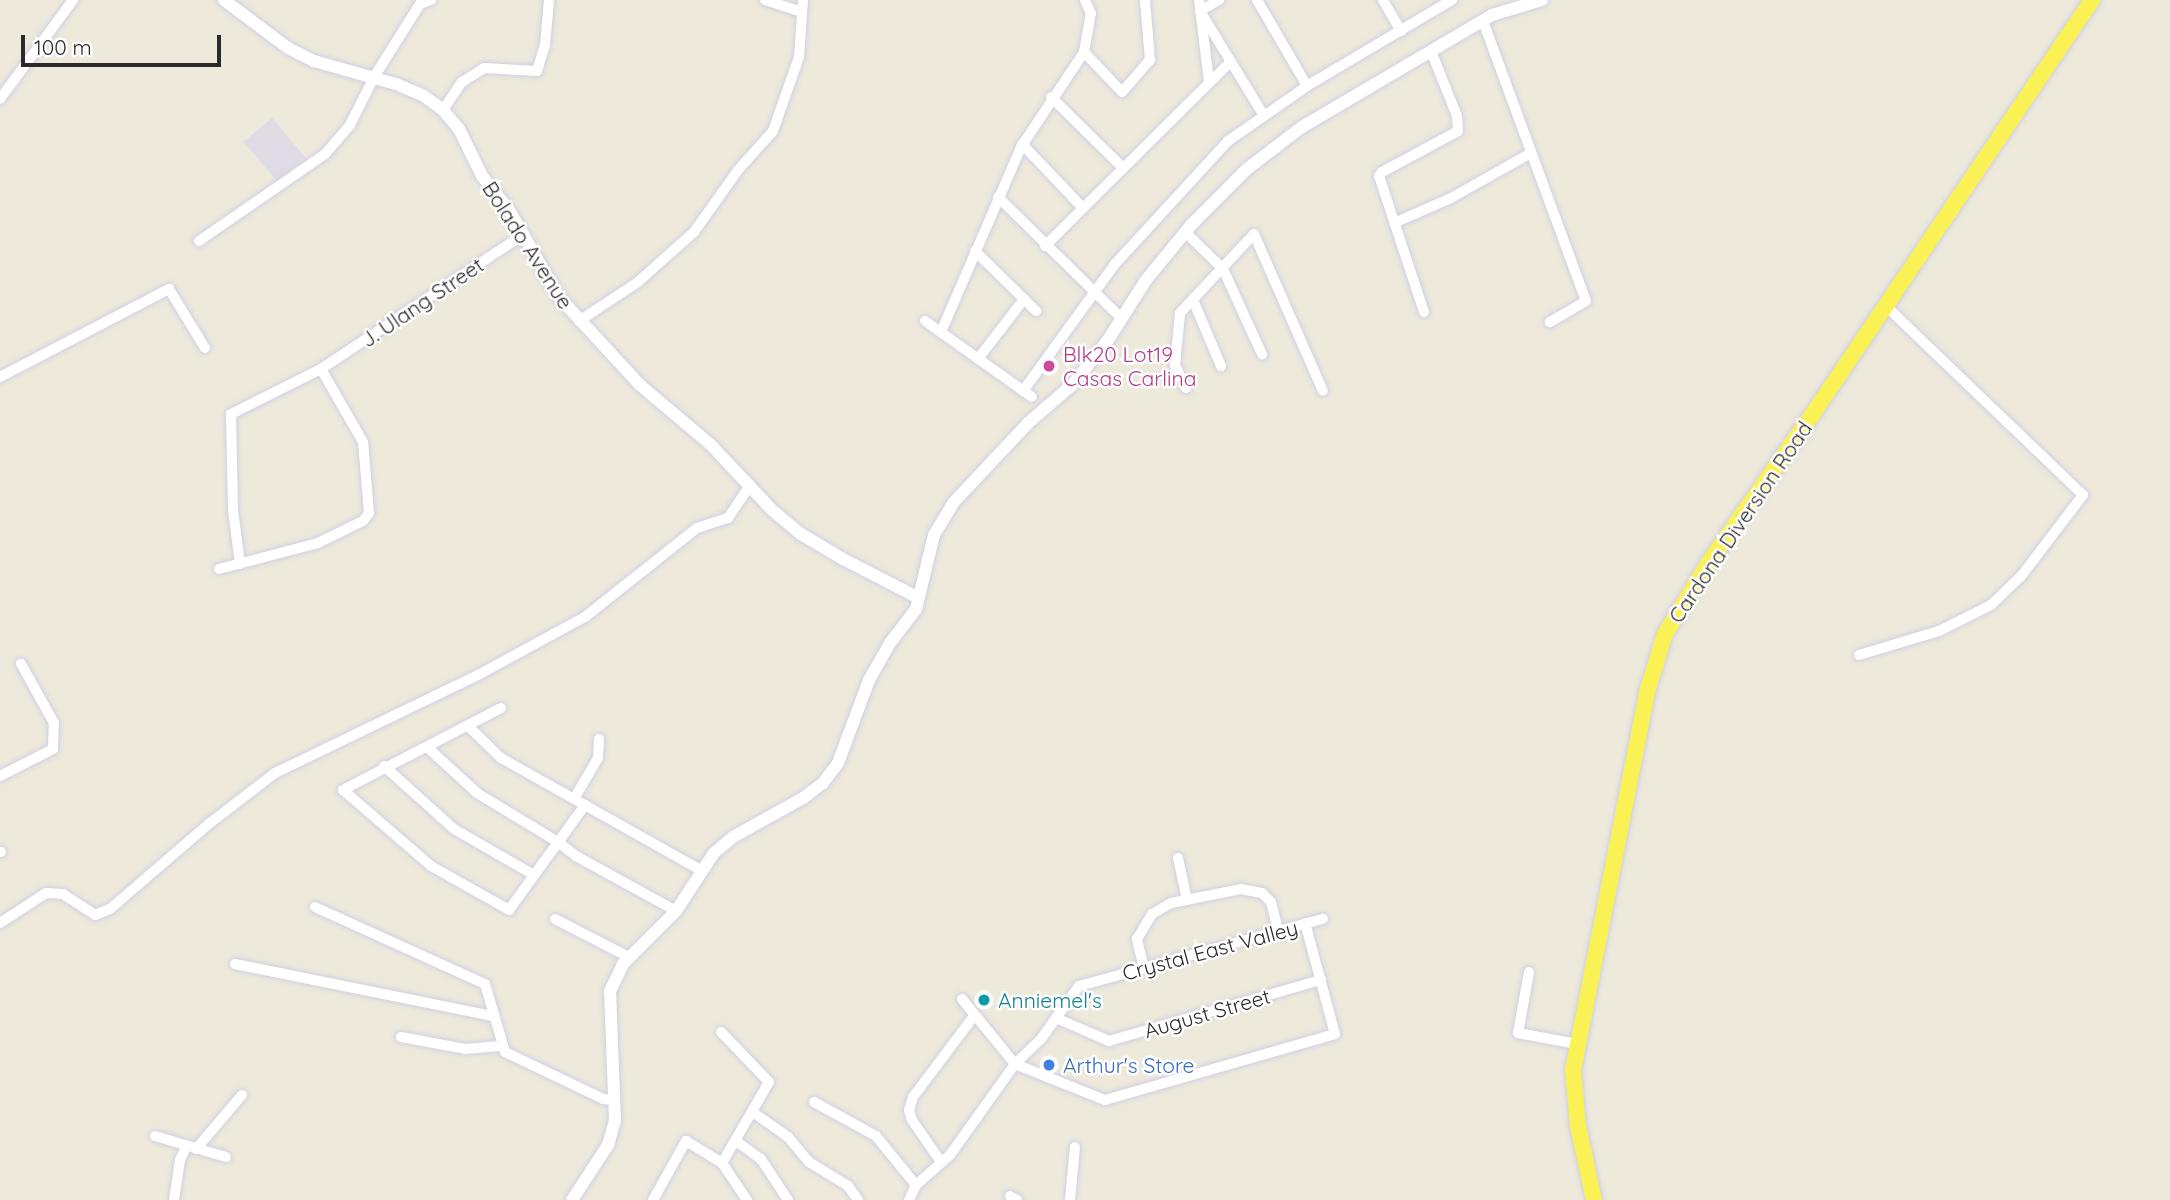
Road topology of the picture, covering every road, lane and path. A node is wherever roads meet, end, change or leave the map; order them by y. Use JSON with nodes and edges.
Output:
{"nodes":[{"id":1,"x":74,"y":0,"type":"edge"},
{"id":2,"x":224,"y":0,"type":"edge"},
{"id":3,"x":431,"y":0,"type":"edge"},
{"id":4,"x":549,"y":0,"type":"edge"},
{"id":5,"x":765,"y":0,"type":"edge"},
{"id":6,"x":1085,"y":0,"type":"edge"},
{"id":7,"x":1090,"y":0,"type":"edge"},
{"id":8,"x":1145,"y":0,"type":"edge"},
{"id":9,"x":1219,"y":0,"type":"edge"},
{"id":10,"x":1257,"y":0,"type":"edge"},
{"id":11,"x":1383,"y":0,"type":"edge"},
{"id":12,"x":1542,"y":0,"type":"edge"},
{"id":13,"x":2092,"y":0,"type":"edge"},
{"id":14,"x":1449,"y":1,"type":"edge"},
{"id":15,"x":802,"y":6,"type":"edge"},
{"id":16,"x":1200,"y":6,"type":"edge"},
{"id":17,"x":1091,"y":14,"type":"junction"},
{"id":18,"x":1483,"y":21,"type":"junction"},
{"id":19,"x":1401,"y":31,"type":"junction"},
{"id":20,"x":1431,"y":51,"type":"junction"},
{"id":21,"x":1084,"y":52,"type":"junction"},
{"id":22,"x":1230,"y":62,"type":"junction"},
{"id":23,"x":374,"y":77,"type":"junction"},
{"id":24,"x":1209,"y":81,"type":"junction"},
{"id":25,"x":1307,"y":86,"type":"junction"},
{"id":26,"x":1051,"y":97,"type":"junction"},
{"id":27,"x":0,"y":99,"type":"edge"},
{"id":28,"x":443,"y":110,"type":"junction"},
{"id":29,"x":1264,"y":116,"type":"junction"},
{"id":30,"x":1022,"y":145,"type":"junction"},
{"id":31,"x":1531,"y":153,"type":"junction"},
{"id":32,"x":1123,"y":168,"type":"junction"},
{"id":33,"x":998,"y":197,"type":"junction"},
{"id":34,"x":1083,"y":208,"type":"junction"},
{"id":35,"x":1394,"y":223,"type":"junction"},
{"id":36,"x":1185,"y":232,"type":"junction"},
{"id":37,"x":524,"y":234,"type":"junction"},
{"id":38,"x":198,"y":241,"type":"dead end"},
{"id":39,"x":1045,"y":246,"type":"junction"},
{"id":40,"x":975,"y":251,"type":"junction"},
{"id":41,"x":1223,"y":269,"type":"junction"},
{"id":42,"x":1094,"y":294,"type":"junction"},
{"id":43,"x":1024,"y":299,"type":"junction"},
{"id":44,"x":1193,"y":299,"type":"junction"},
{"id":45,"x":1885,"y":305,"type":"junction"},
{"id":46,"x":1036,"y":311,"type":"dead end"},
{"id":47,"x":1424,"y":312,"type":"dead end"},
{"id":48,"x":1121,"y":318,"type":"junction"},
{"id":49,"x":579,"y":321,"type":"junction"},
{"id":50,"x":925,"y":321,"type":"dead end"},
{"id":51,"x":1550,"y":322,"type":"dead end"},
{"id":52,"x":941,"y":332,"type":"junction"},
{"id":53,"x":205,"y":348,"type":"dead end"},
{"id":54,"x":1262,"y":354,"type":"dead end"},
{"id":55,"x":978,"y":359,"type":"junction"},
{"id":56,"x":1221,"y":366,"type":"dead end"},
{"id":57,"x":321,"y":369,"type":"junction"},
{"id":58,"x":0,"y":377,"type":"edge"},
{"id":59,"x":1186,"y":388,"type":"dead end"},
{"id":60,"x":1323,"y":391,"type":"dead end"},
{"id":61,"x":750,"y":485,"type":"junction"},
{"id":62,"x":240,"y":564,"type":"junction"},
{"id":63,"x":219,"y":569,"type":"dead end"},
{"id":64,"x":919,"y":598,"type":"junction"},
{"id":65,"x":1859,"y":655,"type":"dead end"},
{"id":66,"x":21,"y":664,"type":"dead end"},
{"id":67,"x":501,"y":708,"type":"dead end"},
{"id":68,"x":468,"y":726,"type":"junction"},
{"id":69,"x":599,"y":740,"type":"dead end"},
{"id":70,"x":427,"y":747,"type":"junction"},
{"id":71,"x":384,"y":766,"type":"junction"},
{"id":72,"x":0,"y":776,"type":"edge"},
{"id":73,"x":574,"y":799,"type":"junction"},
{"id":74,"x":585,"y":805,"type":"junction"},
{"id":75,"x":558,"y":842,"type":"junction"},
{"id":76,"x":1178,"y":858,"type":"dead end"},
{"id":77,"x":702,"y":871,"type":"junction"},
{"id":78,"x":534,"y":875,"type":"junction"},
{"id":79,"x":1187,"y":900,"type":"junction"},
{"id":80,"x":315,"y":908,"type":"dead end"},
{"id":81,"x":676,"y":911,"type":"junction"},
{"id":82,"x":555,"y":919,"type":"dead end"},
{"id":83,"x":1323,"y":919,"type":"dead end"},
{"id":84,"x":0,"y":923,"type":"edge"},
{"id":85,"x":1305,"y":923,"type":"junction"},
{"id":86,"x":1279,"y":930,"type":"junction"},
{"id":87,"x":629,"y":957,"type":"junction"},
{"id":88,"x":235,"y":964,"type":"dead end"},
{"id":89,"x":1144,"y":968,"type":"junction"},
{"id":90,"x":1529,"y":971,"type":"dead end"},
{"id":91,"x":1321,"y":980,"type":"junction"},
{"id":92,"x":961,"y":999,"type":"dead end"},
{"id":93,"x":492,"y":1016,"type":"junction"},
{"id":94,"x":974,"y":1016,"type":"junction"},
{"id":95,"x":1056,"y":1018,"type":"junction"},
{"id":96,"x":720,"y":1032,"type":"dead end"},
{"id":97,"x":401,"y":1037,"type":"dead end"},
{"id":98,"x":1577,"y":1044,"type":"junction"},
{"id":99,"x":503,"y":1046,"type":"junction"},
{"id":100,"x":1015,"y":1064,"type":"junction"},
{"id":101,"x":242,"y":1095,"type":"dead end"},
{"id":102,"x":615,"y":1100,"type":"junction"},
{"id":103,"x":814,"y":1102,"type":"dead end"},
{"id":104,"x":754,"y":1113,"type":"junction"},
{"id":105,"x":155,"y":1136,"type":"dead end"},
{"id":106,"x":736,"y":1141,"type":"junction"},
{"id":107,"x":1075,"y":1147,"type":"dead end"},
{"id":108,"x":191,"y":1148,"type":"junction"},
{"id":109,"x":226,"y":1157,"type":"dead end"},
{"id":110,"x":941,"y":1162,"type":"junction"},
{"id":111,"x":722,"y":1163,"type":"junction"},
{"id":112,"x":916,"y":1185,"type":"junction"},
{"id":113,"x":658,"y":1198,"type":"edge"},
{"id":114,"x":174,"y":1200,"type":"edge"},
{"id":115,"x":572,"y":1200,"type":"edge"},
{"id":116,"x":747,"y":1200,"type":"edge"},
{"id":117,"x":788,"y":1200,"type":"edge"},
{"id":118,"x":858,"y":1200,"type":"edge"},
{"id":119,"x":909,"y":1200,"type":"edge"},
{"id":120,"x":1070,"y":1200,"type":"edge"},
{"id":121,"x":1594,"y":1200,"type":"edge"}],
"edges":[{"from":1,"to":27,"type":"street"},
{"from":2,"to":23,"type":"street","name":"Bolado Avenue"},
{"from":3,"to":23,"type":"street"},
{"from":4,"to":28,"type":"street"},
{"from":5,"to":15,"type":"street"},
{"from":6,"to":17,"type":"street"},
{"from":7,"to":17,"type":"street"},
{"from":8,"to":21,"type":"street"},
{"from":9,"to":16,"type":"street"},
{"from":10,"to":25,"type":"street"},
{"from":11,"to":19,"type":"street"},
{"from":12,"to":18,"type":"street"},
{"from":13,"to":45,"type":"main road","name":"Cardona Diversion Road"},
{"from":14,"to":19,"type":"street"},
{"from":15,"to":49,"type":"street"},
{"from":16,"to":22,"type":"street"},
{"from":16,"to":24,"type":"street"},
{"from":17,"to":21,"type":"street"},
{"from":18,"to":20,"type":"street"},
{"from":18,"to":31,"type":"street"},
{"from":19,"to":25,"type":"street"},
{"from":20,"to":35,"type":"street"},
{"from":20,"to":36,"type":"street"},
{"from":21,"to":26,"type":"street"},
{"from":22,"to":24,"type":"street"},
{"from":22,"to":29,"type":"street"},
{"from":23,"to":28,"type":"street","name":"Bolado Avenue"},
{"from":23,"to":38,"type":"street"},
{"from":24,"to":32,"type":"street"},
{"from":25,"to":29,"type":"street"},
{"from":26,"to":30,"type":"street"},
{"from":26,"to":32,"type":"street"},
{"from":28,"to":37,"type":"street","name":"Bolado Avenue"},
{"from":29,"to":42,"type":"street"},
{"from":30,"to":33,"type":"street"},
{"from":30,"to":34,"type":"street"},
{"from":31,"to":35,"type":"street"},
{"from":31,"to":51,"type":"street"},
{"from":32,"to":34,"type":"street"},
{"from":33,"to":39,"type":"street"},
{"from":33,"to":40,"type":"street"},
{"from":34,"to":39,"type":"street"},
{"from":35,"to":47,"type":"street"},
{"from":36,"to":41,"type":"street"},
{"from":36,"to":48,"type":"street"},
{"from":37,"to":49,"type":"street","name":"Bolado Avenue"},
{"from":37,"to":57,"type":"street","name":"J. Ulang Street"},
{"from":39,"to":42,"type":"street"},
{"from":40,"to":43,"type":"street"},
{"from":40,"to":52,"type":"street"},
{"from":41,"to":44,"type":"street"},
{"from":41,"to":54,"type":"street"},
{"from":41,"to":60,"type":"street"},
{"from":42,"to":48,"type":"street"},
{"from":42,"to":55,"type":"street"},
{"from":43,"to":46,"type":"street"},
{"from":43,"to":55,"type":"street"},
{"from":44,"to":56,"type":"street"},
{"from":44,"to":59,"type":"street"},
{"from":45,"to":65,"type":"street"},
{"from":45,"to":98,"type":"main road","name":"Cardona Diversion Road"},
{"from":48,"to":64,"type":"street"},
{"from":49,"to":61,"type":"street","name":"Bolado Avenue"},
{"from":50,"to":52,"type":"street"},
{"from":52,"to":55,"type":"street"},
{"from":53,"to":58,"type":"street"},
{"from":57,"to":62,"type":"street","name":"J. Ulang Street"},
{"from":57,"to":62,"type":"street"},
{"from":61,"to":64,"type":"street","name":"Bolado Avenue"},
{"from":61,"to":84,"type":"street"},
{"from":62,"to":63,"type":"street"},
{"from":64,"to":77,"type":"street"},
{"from":66,"to":72,"type":"street"},
{"from":67,"to":68,"type":"street"},
{"from":68,"to":70,"type":"street"},
{"from":68,"to":73,"type":"street"},
{"from":69,"to":73,"type":"street"},
{"from":70,"to":71,"type":"street"},
{"from":70,"to":75,"type":"street"},
{"from":71,"to":78,"type":"street"},
{"from":71,"to":78,"type":"street"},
{"from":73,"to":74,"type":"street"},
{"from":74,"to":75,"type":"street"},
{"from":74,"to":77,"type":"street"},
{"from":75,"to":78,"type":"street"},
{"from":75,"to":81,"type":"street"},
{"from":76,"to":79,"type":"street"},
{"from":77,"to":81,"type":"street"},
{"from":79,"to":86,"type":"street"},
{"from":79,"to":89,"type":"street"},
{"from":80,"to":93,"type":"street"},
{"from":81,"to":87,"type":"street"},
{"from":82,"to":87,"type":"street"},
{"from":83,"to":85,"type":"street","name":"Crystal East Valley"},
{"from":85,"to":86,"type":"street","name":"Crystal East Valley"},
{"from":85,"to":91,"type":"street"},
{"from":86,"to":89,"type":"street","name":"Crystal East Valley"},
{"from":87,"to":102,"type":"street"},
{"from":88,"to":93,"type":"street"},
{"from":89,"to":95,"type":"street","name":"Crystal East Valley"},
{"from":90,"to":98,"type":"street"},
{"from":91,"to":95,"type":"street","name":"August Street"},
{"from":91,"to":100,"type":"street"},
{"from":92,"to":94,"type":"street"},
{"from":93,"to":99,"type":"street"},
{"from":94,"to":100,"type":"street"},
{"from":94,"to":110,"type":"street"},
{"from":95,"to":100,"type":"street","name":"Crystal East Valley"},
{"from":96,"to":104,"type":"street"},
{"from":97,"to":99,"type":"street"},
{"from":98,"to":121,"type":"main road","name":"Cardona Diversion Road"},
{"from":99,"to":102,"type":"street"},
{"from":100,"to":110,"type":"street","name":"Crystal East Valley"},
{"from":101,"to":108,"type":"street"},
{"from":102,"to":115,"type":"street"},
{"from":103,"to":112,"type":"street"},
{"from":104,"to":106,"type":"street"},
{"from":104,"to":118,"type":"street"},
{"from":105,"to":108,"type":"street"},
{"from":106,"to":111,"type":"street"},
{"from":106,"to":117,"type":"street"},
{"from":107,"to":120,"type":"street"},
{"from":108,"to":109,"type":"street"},
{"from":108,"to":114,"type":"street"},
{"from":110,"to":112,"type":"street","name":"Crystal East Valley"},
{"from":111,"to":113,"type":"street"},
{"from":111,"to":116,"type":"street"},
{"from":112,"to":119,"type":"street","name":"Crystal East Valley"}]}
